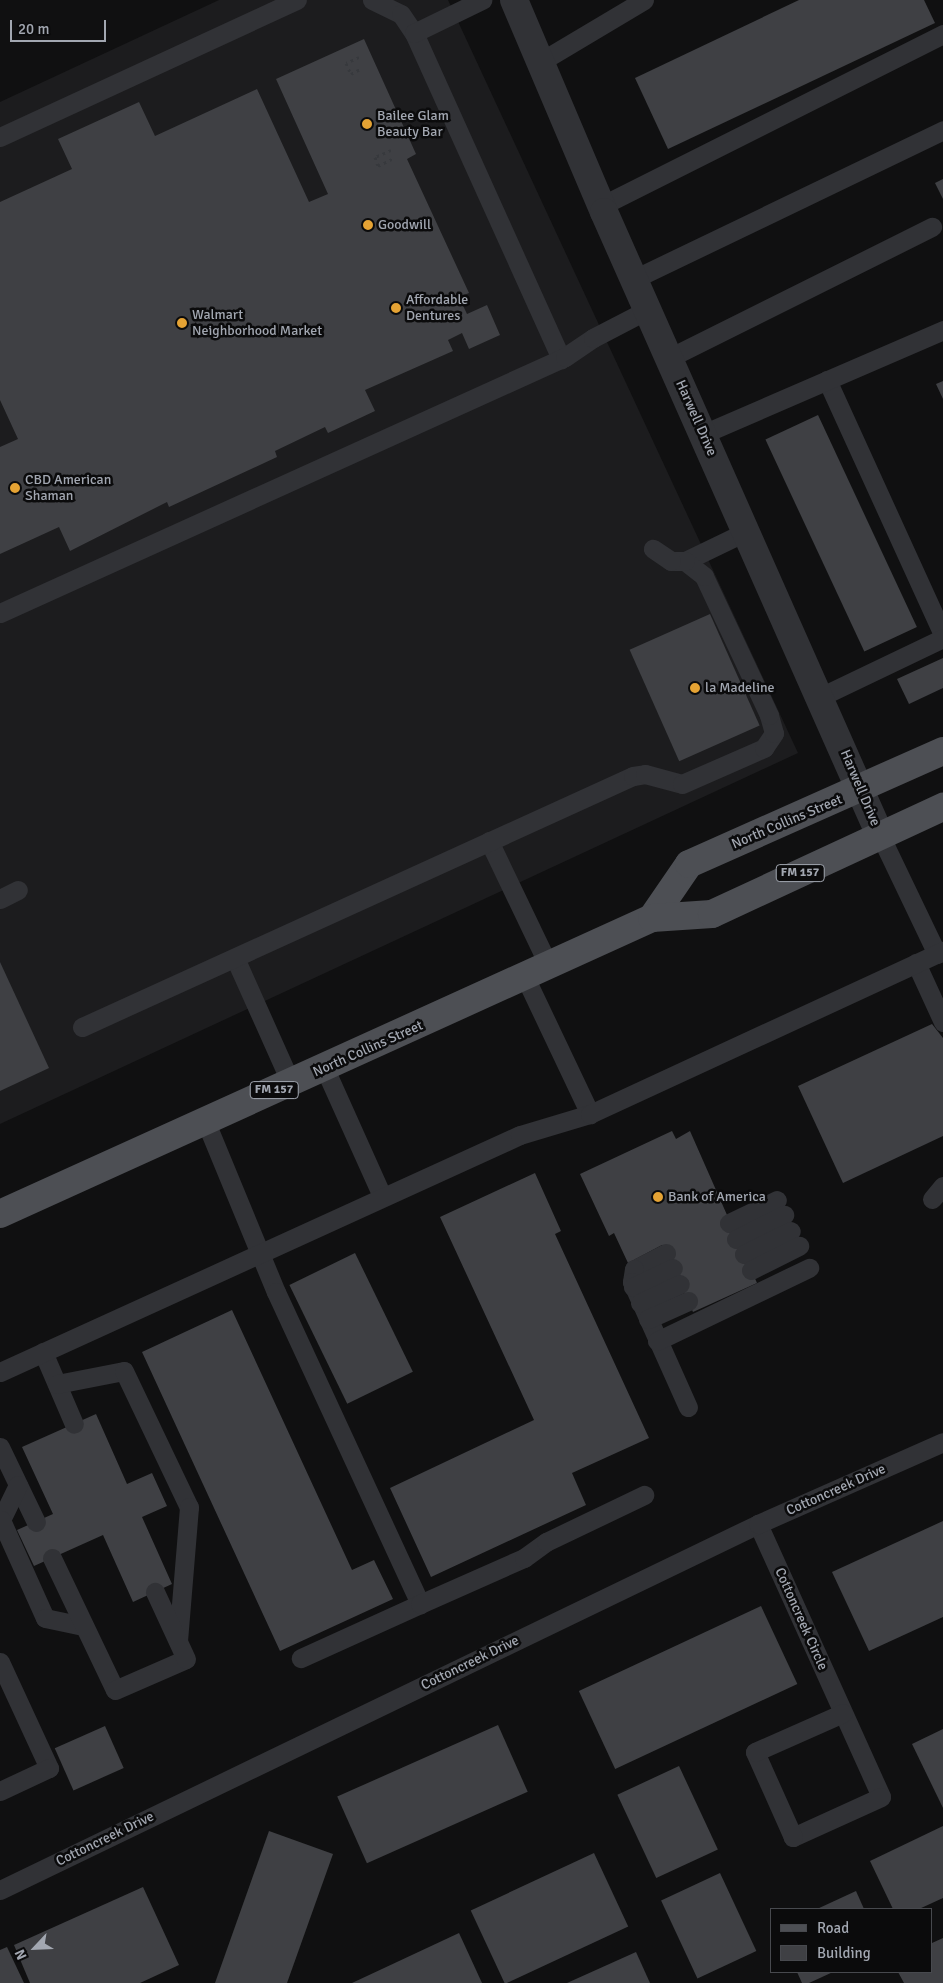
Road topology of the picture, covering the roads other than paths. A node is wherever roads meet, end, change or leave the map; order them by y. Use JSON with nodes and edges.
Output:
{"nodes":[{"id":1,"x":298,"y":0,"type":"edge"},
{"id":2,"x":372,"y":0,"type":"edge"},
{"id":3,"x":482,"y":0,"type":"edge"},
{"id":4,"x":514,"y":0,"type":"edge"},
{"id":5,"x":644,"y":0,"type":"edge"},
{"id":6,"x":414,"y":33,"type":"junction"},
{"id":7,"x":943,"y":34,"type":"edge"},
{"id":8,"x":540,"y":62,"type":"junction"},
{"id":9,"x":943,"y":130,"type":"edge"},
{"id":10,"x":0,"y":137,"type":"edge"},
{"id":11,"x":601,"y":206,"type":"junction"},
{"id":12,"x":932,"y":227,"type":"dead end"},
{"id":13,"x":634,"y":279,"type":"junction"},
{"id":14,"x":647,"y":310,"type":"junction"},
{"id":15,"x":943,"y":330,"type":"edge"},
{"id":16,"x":669,"y":358,"type":"junction"},
{"id":17,"x":561,"y":359,"type":"junction"},
{"id":18,"x":827,"y":380,"type":"junction"},
{"id":19,"x":703,"y":434,"type":"junction"},
{"id":20,"x":747,"y":532,"type":"junction"},
{"id":21,"x":653,"y":549,"type":"dead end"},
{"id":22,"x":685,"y":561,"type":"junction"},
{"id":23,"x":0,"y":613,"type":"edge"},
{"id":24,"x":943,"y":636,"type":"edge"},
{"id":25,"x":820,"y":696,"type":"junction"},
{"id":26,"x":943,"y":752,"type":"edge"},
{"id":27,"x":862,"y":789,"type":"junction"},
{"id":28,"x":943,"y":807,"type":"edge"},
{"id":29,"x":880,"y":835,"type":"junction"},
{"id":30,"x":489,"y":841,"type":"junction"},
{"id":31,"x":18,"y":890,"type":"dead end"},
{"id":32,"x":0,"y":899,"type":"edge"},
{"id":33,"x":652,"y":918,"type":"junction"},
{"id":34,"x":940,"y":952,"type":"edge"},
{"id":35,"x":236,"y":958,"type":"junction"},
{"id":36,"x":916,"y":963,"type":"junction"},
{"id":37,"x":537,"y":971,"type":"junction"},
{"id":38,"x":943,"y":1022,"type":"edge"},
{"id":39,"x":82,"y":1028,"type":"dead end"},
{"id":40,"x":325,"y":1069,"type":"junction"},
{"id":41,"x":291,"y":1083,"type":"junction"},
{"id":42,"x":590,"y":1114,"type":"junction"},
{"id":43,"x":205,"y":1120,"type":"junction"},
{"id":44,"x":382,"y":1196,"type":"junction"},
{"id":45,"x":0,"y":1214,"type":"edge"},
{"id":46,"x":788,"y":1223,"type":"joint"},
{"id":47,"x":261,"y":1254,"type":"junction"},
{"id":48,"x":809,"y":1268,"type":"dead end"},
{"id":49,"x":640,"y":1303,"type":"junction"},
{"id":50,"x":658,"y":1341,"type":"junction"},
{"id":51,"x":43,"y":1352,"type":"junction"},
{"id":52,"x":1,"y":1369,"type":"edge"},
{"id":53,"x":57,"y":1384,"type":"junction"},
{"id":54,"x":688,"y":1407,"type":"dead end"},
{"id":55,"x":74,"y":1424,"type":"dead end"},
{"id":56,"x":943,"y":1442,"type":"edge"},
{"id":57,"x":0,"y":1448,"type":"edge"},
{"id":58,"x":18,"y":1486,"type":"junction"},
{"id":59,"x":644,"y":1495,"type":"dead end"},
{"id":60,"x":36,"y":1522,"type":"dead end"},
{"id":61,"x":758,"y":1524,"type":"junction"},
{"id":62,"x":52,"y":1558,"type":"dead end"},
{"id":63,"x":155,"y":1592,"type":"dead end"},
{"id":64,"x":420,"y":1604,"type":"junction"},
{"id":65,"x":84,"y":1626,"type":"junction"},
{"id":66,"x":178,"y":1641,"type":"junction"},
{"id":67,"x":301,"y":1658,"type":"dead end"},
{"id":68,"x":0,"y":1662,"type":"edge"},
{"id":69,"x":843,"y":1713,"type":"junction"},
{"id":70,"x":0,"y":1791,"type":"edge"},
{"id":71,"x":0,"y":1890,"type":"edge"}],
"edges":[{"from":1,"to":10,"type":"lane"},
{"from":2,"to":6,"type":"lane"},
{"from":3,"to":6,"type":"lane"},
{"from":4,"to":8,"type":"street","name":"Harwell Drive"},
{"from":5,"to":8,"type":"lane"},
{"from":6,"to":17,"type":"lane"},
{"from":7,"to":11,"type":"lane"},
{"from":8,"to":11,"type":"street","name":"Harwell Drive"},
{"from":9,"to":13,"type":"lane"},
{"from":11,"to":13,"type":"street","name":"Harwell Drive"},
{"from":12,"to":16,"type":"lane"},
{"from":13,"to":14,"type":"street","name":"Harwell Drive"},
{"from":14,"to":16,"type":"street","name":"Harwell Drive"},
{"from":14,"to":17,"type":"lane"},
{"from":15,"to":18,"type":"lane"},
{"from":16,"to":19,"type":"street","name":"Harwell Drive"},
{"from":17,"to":23,"type":"lane"},
{"from":18,"to":19,"type":"lane"},
{"from":18,"to":24,"type":"lane"},
{"from":19,"to":20,"type":"street","name":"Harwell Drive"},
{"from":20,"to":22,"type":"lane"},
{"from":20,"to":25,"type":"street","name":"Harwell Drive"},
{"from":21,"to":22,"type":"lane"},
{"from":22,"to":30,"type":"lane"},
{"from":24,"to":25,"type":"lane"},
{"from":25,"to":27,"type":"street","name":"Harwell Drive"},
{"from":26,"to":27,"type":"main road","name":"North Collins Street"},
{"from":27,"to":29,"type":"street","name":"Harwell Drive"},
{"from":27,"to":33,"type":"main road","name":"North Collins Street"},
{"from":28,"to":29,"type":"main road","name":"North Collins Street","number":"FM 157"},
{"from":29,"to":33,"type":"main road","name":"North Collins Street","number":"FM 157"},
{"from":29,"to":34,"type":"lane"},
{"from":30,"to":35,"type":"lane"},
{"from":30,"to":37,"type":"lane"},
{"from":31,"to":32,"type":"lane"},
{"from":33,"to":37,"type":"main road","name":"North Collins Street","number":"FM 157"},
{"from":34,"to":36,"type":"lane"},
{"from":35,"to":39,"type":"lane"},
{"from":35,"to":41,"type":"lane"},
{"from":36,"to":38,"type":"lane"},
{"from":36,"to":42,"type":"lane"},
{"from":37,"to":40,"type":"main road","name":"North Collins Street","number":"FM 157"},
{"from":37,"to":42,"type":"lane"},
{"from":40,"to":41,"type":"main road","name":"North Collins Street","number":"FM 157"},
{"from":40,"to":44,"type":"lane"},
{"from":41,"to":43,"type":"main road","name":"North Collins Street","number":"FM 157"},
{"from":42,"to":44,"type":"lane"},
{"from":43,"to":45,"type":"main road","name":"North Collins Street","number":"FM 157"},
{"from":43,"to":47,"type":"lane"},
{"from":44,"to":47,"type":"lane"},
{"from":46,"to":46,"type":"lane"},
{"from":47,"to":51,"type":"lane"},
{"from":47,"to":64,"type":"lane"},
{"from":48,"to":50,"type":"lane"},
{"from":49,"to":49,"type":"lane"},
{"from":49,"to":50,"type":"lane"},
{"from":50,"to":54,"type":"lane"},
{"from":51,"to":52,"type":"lane"},
{"from":51,"to":53,"type":"lane"},
{"from":53,"to":55,"type":"lane"},
{"from":53,"to":66,"type":"lane"},
{"from":56,"to":61,"type":"lane","name":"Cottoncreek Drive"},
{"from":57,"to":58,"type":"lane"},
{"from":58,"to":60,"type":"lane"},
{"from":58,"to":65,"type":"lane"},
{"from":59,"to":64,"type":"lane"},
{"from":61,"to":69,"type":"lane","name":"Cottoncreek Circle"},
{"from":61,"to":71,"type":"lane","name":"Cottoncreek Drive"},
{"from":62,"to":65,"type":"lane"},
{"from":63,"to":66,"type":"lane"},
{"from":64,"to":67,"type":"lane"},
{"from":65,"to":66,"type":"lane"},
{"from":68,"to":70,"type":"lane"},
{"from":69,"to":69,"type":"lane","name":"Cottoncreek Circle"}]}
